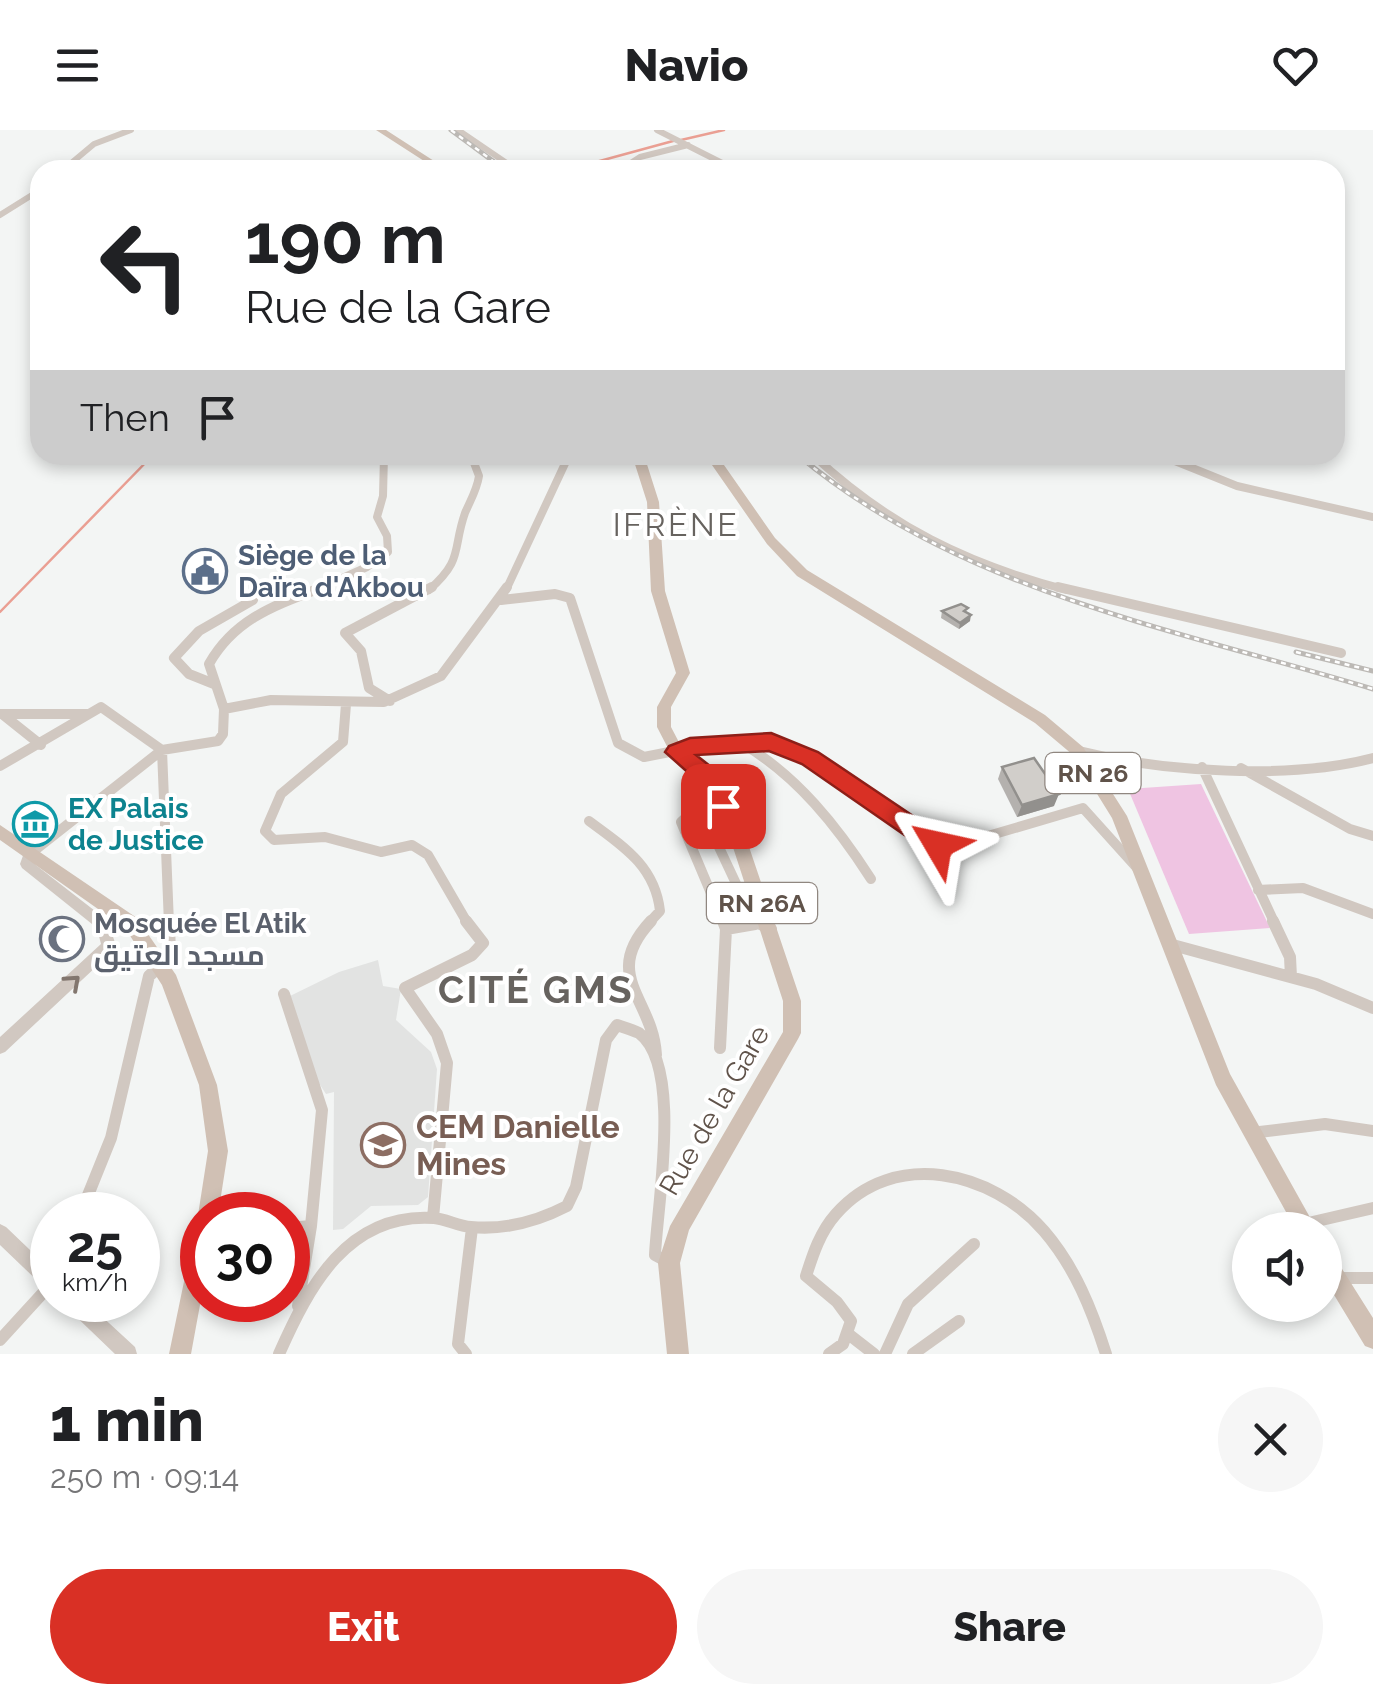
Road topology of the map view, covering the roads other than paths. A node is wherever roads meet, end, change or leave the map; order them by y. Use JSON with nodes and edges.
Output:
{"nodes":[{"id":1,"x":131,"y":130,"type":"edge"},
{"id":2,"x":380,"y":130,"type":"edge"},
{"id":3,"x":388,"y":130,"type":"edge"},
{"id":4,"x":458,"y":130,"type":"edge"},
{"id":5,"x":656,"y":130,"type":"edge"},
{"id":6,"x":689,"y":145,"type":"junction"},
{"id":7,"x":75,"y":160,"type":"edge"},
{"id":8,"x":431,"y":160,"type":"edge"},
{"id":9,"x":433,"y":160,"type":"edge"},
{"id":10,"x":502,"y":160,"type":"edge"},
{"id":11,"x":635,"y":160,"type":"edge"},
{"id":12,"x":717,"y":160,"type":"edge"},
{"id":13,"x":30,"y":196,"type":"edge"},
{"id":14,"x":0,"y":215,"type":"edge"},
{"id":15,"x":384,"y":465,"type":"edge"},
{"id":16,"x":479,"y":465,"type":"edge"},
{"id":17,"x":564,"y":465,"type":"edge"},
{"id":18,"x":641,"y":465,"type":"edge"},
{"id":19,"x":718,"y":465,"type":"edge"},
{"id":20,"x":822,"y":465,"type":"edge"},
{"id":21,"x":1188,"y":465,"type":"edge"},
{"id":22,"x":1373,"y":517,"type":"edge"},
{"id":23,"x":253,"y":600,"type":"dead end"},
{"id":24,"x":501,"y":600,"type":"junction"},
{"id":25,"x":1341,"y":654,"type":"dead end"},
{"id":26,"x":214,"y":684,"type":"junction"},
{"id":27,"x":391,"y":701,"type":"junction"},
{"id":28,"x":346,"y":704,"type":"junction"},
{"id":29,"x":224,"y":709,"type":"junction"},
{"id":30,"x":0,"y":714,"type":"edge"},
{"id":31,"x":88,"y":714,"type":"junction"},
{"id":32,"x":742,"y":743,"type":"junction"},
{"id":33,"x":41,"y":745,"type":"junction"},
{"id":34,"x":162,"y":750,"type":"junction"},
{"id":35,"x":1078,"y":751,"type":"junction"},
{"id":36,"x":677,"y":752,"type":"junction"},
{"id":37,"x":1373,"y":758,"type":"edge"},
{"id":38,"x":1134,"y":764,"type":"junction"},
{"id":39,"x":0,"y":766,"type":"edge"},
{"id":40,"x":1236,"y":766,"type":"junction"},
{"id":41,"x":1202,"y":767,"type":"junction"},
{"id":42,"x":1106,"y":792,"type":"junction"},
{"id":43,"x":588,"y":821,"type":"dead end"},
{"id":44,"x":0,"y":831,"type":"edge"},
{"id":45,"x":1373,"y":836,"type":"edge"},
{"id":46,"x":30,"y":854,"type":"junction"},
{"id":47,"x":1142,"y":873,"type":"junction"},
{"id":48,"x":872,"y":879,"type":"dead end"},
{"id":49,"x":1258,"y":890,"type":"junction"},
{"id":50,"x":1373,"y":914,"type":"edge"},
{"id":51,"x":764,"y":927,"type":"junction"},
{"id":52,"x":726,"y":930,"type":"junction"},
{"id":53,"x":1170,"y":944,"type":"junction"},
{"id":54,"x":166,"y":962,"type":"junction"},
{"id":55,"x":1291,"y":976,"type":"junction"},
{"id":56,"x":284,"y":994,"type":"dead end"},
{"id":57,"x":1373,"y":1008,"type":"edge"},
{"id":58,"x":0,"y":1047,"type":"edge"},
{"id":59,"x":720,"y":1048,"type":"dead end"},
{"id":60,"x":656,"y":1056,"type":"junction"},
{"id":61,"x":1373,"y":1132,"type":"edge"},
{"id":62,"x":1250,"y":1133,"type":"junction"},
{"id":63,"x":89,"y":1192,"type":"edge"},
{"id":64,"x":212,"y":1192,"type":"edge"},
{"id":65,"x":1373,"y":1208,"type":"edge"},
{"id":66,"x":1296,"y":1212,"type":"edge"},
{"id":67,"x":1342,"y":1217,"type":"edge"},
{"id":68,"x":433,"y":1218,"type":"junction"},
{"id":69,"x":311,"y":1226,"type":"joint"},
{"id":70,"x":472,"y":1228,"type":"junction"},
{"id":71,"x":310,"y":1232,"type":"edge"},
{"id":72,"x":0,"y":1233,"type":"edge"},
{"id":73,"x":974,"y":1244,"type":"dead end"},
{"id":74,"x":30,"y":1262,"type":"edge"},
{"id":75,"x":668,"y":1263,"type":"junction"},
{"id":76,"x":1342,"y":1271,"type":"edge"},
{"id":77,"x":1373,"y":1278,"type":"edge"},
{"id":78,"x":1342,"y":1287,"type":"edge"},
{"id":79,"x":310,"y":1294,"type":"edge"},
{"id":80,"x":30,"y":1307,"type":"edge"},
{"id":81,"x":959,"y":1321,"type":"dead end"},
{"id":82,"x":94,"y":1322,"type":"edge"},
{"id":83,"x":186,"y":1322,"type":"edge"},
{"id":84,"x":293,"y":1322,"type":"edge"},
{"id":85,"x":846,"y":1333,"type":"junction"},
{"id":86,"x":1373,"y":1338,"type":"edge"},
{"id":87,"x":0,"y":1340,"type":"edge"},
{"id":88,"x":128,"y":1354,"type":"edge"},
{"id":89,"x":180,"y":1354,"type":"edge"},
{"id":90,"x":279,"y":1354,"type":"edge"},
{"id":91,"x":466,"y":1354,"type":"edge"},
{"id":92,"x":678,"y":1354,"type":"edge"},
{"id":93,"x":829,"y":1354,"type":"edge"},
{"id":94,"x":874,"y":1354,"type":"edge"},
{"id":95,"x":886,"y":1354,"type":"edge"},
{"id":96,"x":914,"y":1354,"type":"edge"},
{"id":97,"x":1106,"y":1354,"type":"edge"}],
"edges":[{"from":1,"to":7,"type":"street"},
{"from":2,"to":8,"type":"main road"},
{"from":3,"to":9,"type":"main road"},
{"from":4,"to":10,"type":"street"},
{"from":5,"to":6,"type":"street"},
{"from":6,"to":11,"type":"street"},
{"from":6,"to":12,"type":"street"},
{"from":13,"to":14,"type":"street"},
{"from":15,"to":26,"type":"street"},
{"from":16,"to":27,"type":"street"},
{"from":17,"to":24,"type":"street"},
{"from":18,"to":36,"type":"main road"},
{"from":19,"to":35,"type":"main road","number":"RN 26"},
{"from":20,"to":25,"type":"street"},
{"from":21,"to":22,"type":"street"},
{"from":23,"to":26,"type":"street"},
{"from":24,"to":27,"type":"street"},
{"from":24,"to":36,"type":"street"},
{"from":26,"to":29,"type":"street"},
{"from":27,"to":28,"type":"street"},
{"from":28,"to":29,"type":"street"},
{"from":28,"to":68,"type":"street"},
{"from":29,"to":34,"type":"street"},
{"from":30,"to":31,"type":"street"},
{"from":30,"to":33,"type":"street"},
{"from":31,"to":33,"type":"street"},
{"from":31,"to":34,"type":"street"},
{"from":32,"to":36,"type":"street"},
{"from":32,"to":47,"type":"street"},
{"from":32,"to":48,"type":"street"},
{"from":33,"to":39,"type":"street"},
{"from":34,"to":46,"type":"street"},
{"from":34,"to":54,"type":"street"},
{"from":35,"to":38,"type":"street"},
{"from":35,"to":42,"type":"main road","number":"RN 26"},
{"from":36,"to":51,"type":"main road","name":"Rue de la Gare","number":"RN 26A"},
{"from":37,"to":40,"type":"street"},
{"from":38,"to":41,"type":"street"},
{"from":38,"to":42,"type":"street"},
{"from":40,"to":41,"type":"street"},
{"from":40,"to":45,"type":"street"},
{"from":41,"to":49,"type":"street"},
{"from":42,"to":47,"type":"main road","number":"RN 26"},
{"from":43,"to":60,"type":"street"},
{"from":44,"to":46,"type":"main road"},
{"from":46,"to":54,"type":"main road"},
{"from":58,"to":46,"type":"street","one_way":true},
{"from":47,"to":53,"type":"main road","number":"RN 26"},
{"from":49,"to":50,"type":"street"},
{"from":49,"to":55,"type":"street"},
{"from":51,"to":52,"type":"street"},
{"from":51,"to":52,"type":"street"},
{"from":51,"to":75,"type":"main road","name":"Rue de la Gare","number":"RN 26A"},
{"from":52,"to":59,"type":"street"},
{"from":53,"to":55,"type":"street"},
{"from":53,"to":62,"type":"main road","number":"RN 26"},
{"from":54,"to":63,"type":"street"},
{"from":54,"to":64,"type":"main road"},
{"from":55,"to":57,"type":"street"},
{"from":56,"to":69,"type":"street"},
{"from":60,"to":70,"type":"street"},
{"from":60,"to":75,"type":"street"},
{"from":61,"to":62,"type":"street"},
{"from":62,"to":66,"type":"main road","number":"RN 26"},
{"from":65,"to":67,"type":"street"},
{"from":68,"to":70,"type":"street"},
{"from":68,"to":79,"type":"street"},
{"from":69,"to":71,"type":"street"},
{"from":70,"to":91,"type":"street"},
{"from":72,"to":74,"type":"street"},
{"from":73,"to":95,"type":"street"},
{"from":75,"to":92,"type":"main road","name":"Rue de la Gare","number":"RN 26A"},
{"from":76,"to":77,"type":"street"},
{"from":78,"to":86,"type":"main road"},
{"from":80,"to":87,"type":"street"},
{"from":81,"to":96,"type":"street"},
{"from":82,"to":88,"type":"street"},
{"from":83,"to":89,"type":"main road"},
{"from":84,"to":90,"type":"street"},
{"from":85,"to":93,"type":"street"},
{"from":85,"to":94,"type":"street"},
{"from":85,"to":97,"type":"street"}]}
